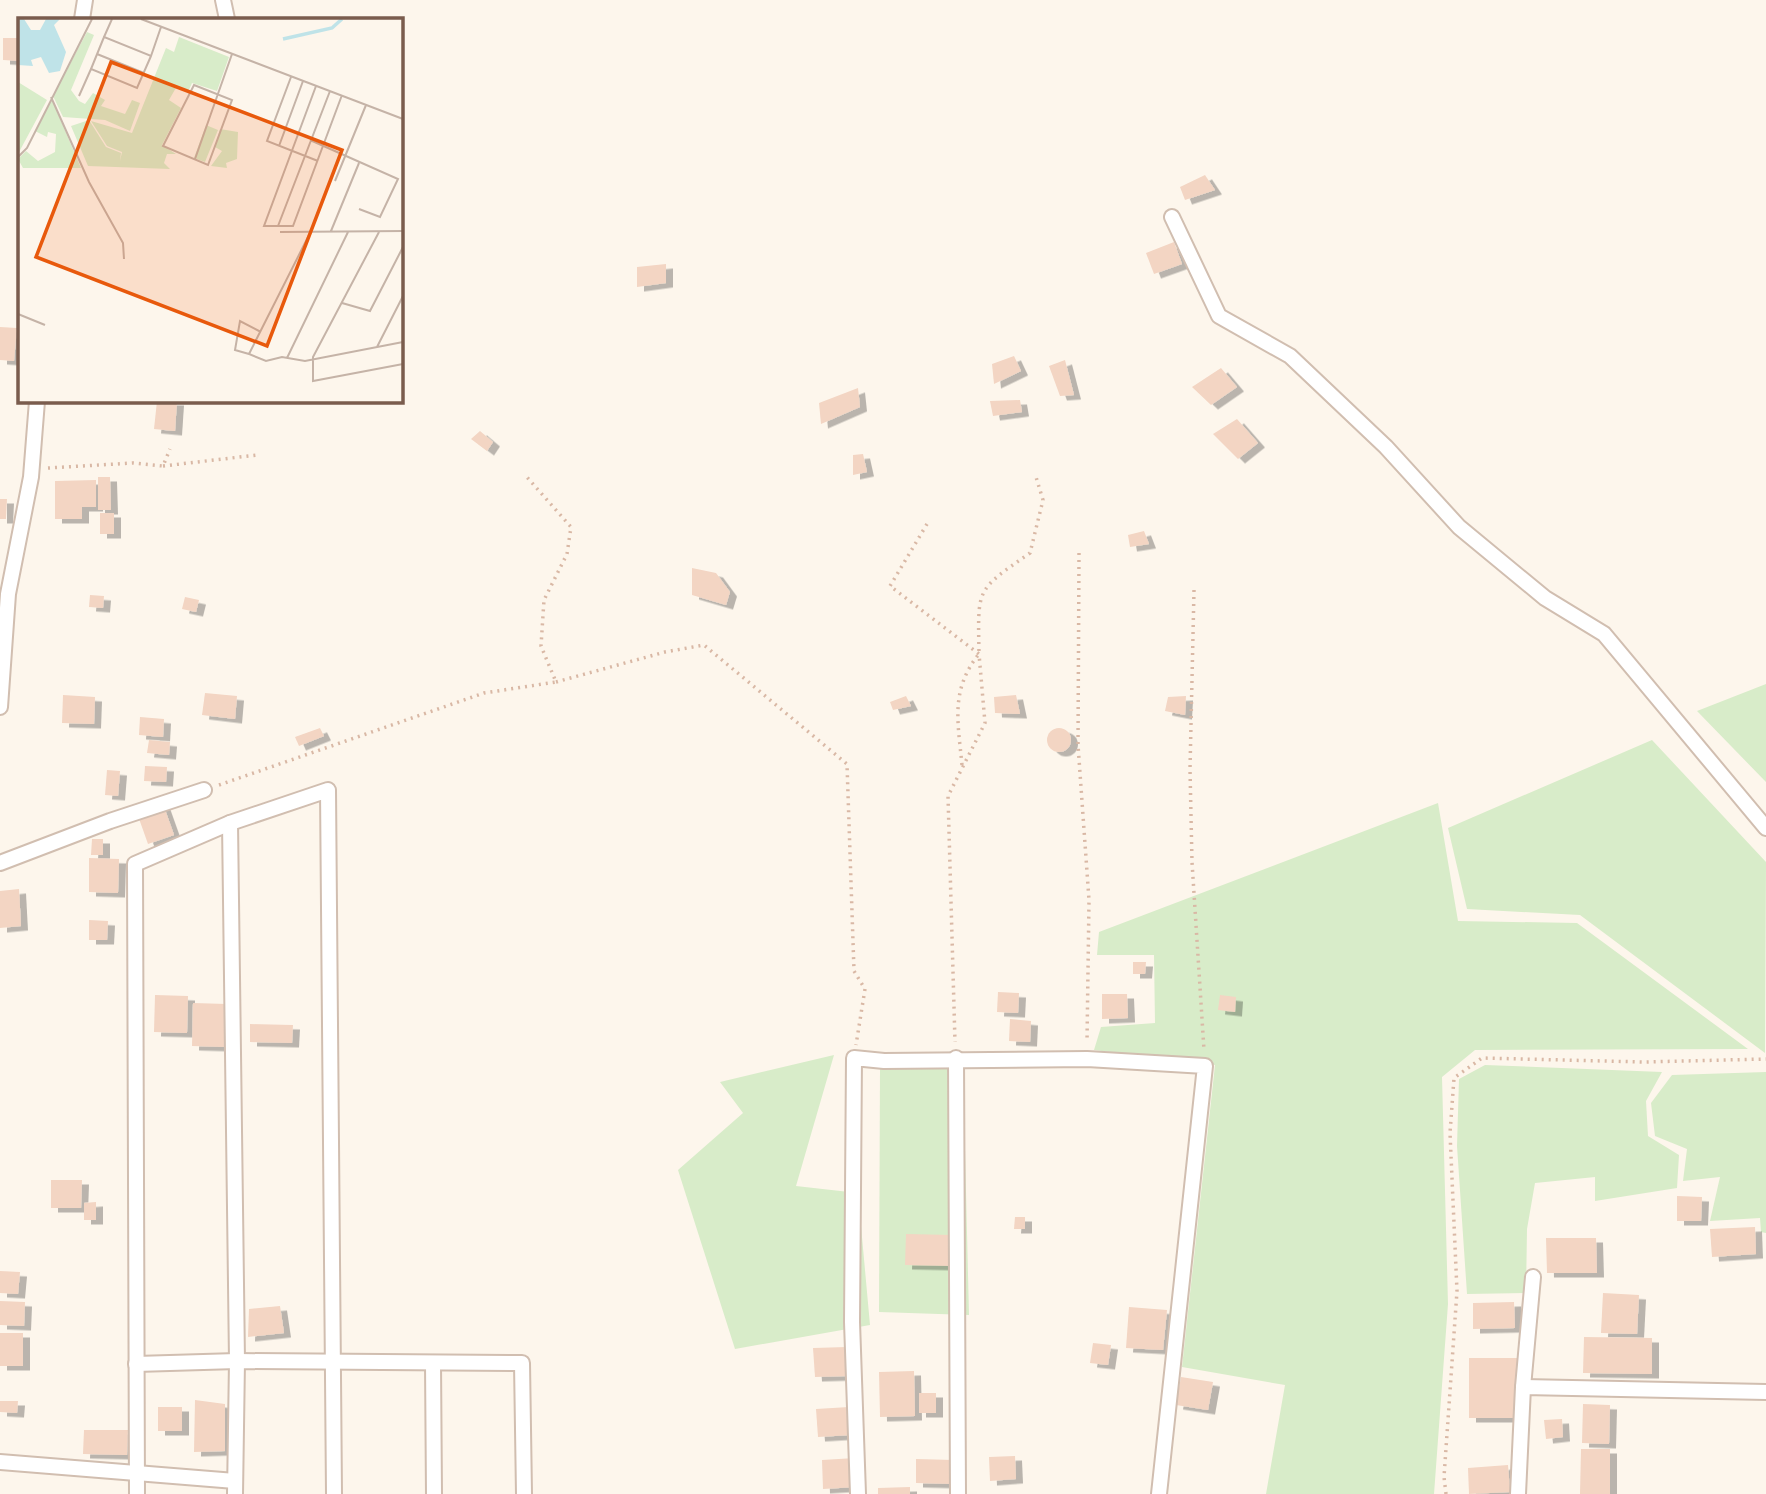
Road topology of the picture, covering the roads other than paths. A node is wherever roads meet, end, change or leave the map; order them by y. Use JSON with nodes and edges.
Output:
{"nodes":[{"id":1,"x":85,"y":0,"type":"edge"},
{"id":2,"x":223,"y":0,"type":"edge"},
{"id":3,"x":82,"y":18,"type":"edge"},
{"id":4,"x":227,"y":18,"type":"edge"},
{"id":5,"x":1172,"y":217,"type":"dead end"},
{"id":6,"x":37,"y":402,"type":"edge"},
{"id":7,"x":0,"y":706,"type":"edge"},
{"id":8,"x":204,"y":790,"type":"road end"},
{"id":9,"x":230,"y":823,"type":"junction"},
{"id":10,"x":1766,"y":828,"type":"edge"},
{"id":11,"x":0,"y":863,"type":"edge"},
{"id":12,"x":956,"y":1059,"type":"junction"},
{"id":13,"x":1533,"y":1278,"type":"dead end"},
{"id":14,"x":237,"y":1361,"type":"junction"},
{"id":15,"x":333,"y":1361,"type":"junction"},
{"id":16,"x":433,"y":1363,"type":"junction"},
{"id":17,"x":136,"y":1364,"type":"junction"},
{"id":18,"x":1523,"y":1387,"type":"junction"},
{"id":19,"x":1766,"y":1392,"type":"edge"},
{"id":20,"x":0,"y":1462,"type":"edge"},
{"id":21,"x":137,"y":1472,"type":"junction"},
{"id":22,"x":235,"y":1488,"type":"edge"},
{"id":23,"x":138,"y":1494,"type":"edge"},
{"id":24,"x":334,"y":1494,"type":"edge"},
{"id":25,"x":435,"y":1494,"type":"edge"},
{"id":26,"x":524,"y":1494,"type":"edge"},
{"id":27,"x":858,"y":1494,"type":"edge"},
{"id":28,"x":958,"y":1494,"type":"edge"},
{"id":29,"x":1159,"y":1494,"type":"edge"},
{"id":30,"x":1518,"y":1494,"type":"edge"}],
"edges":[{"from":1,"to":3,"type":"street"},
{"from":2,"to":4,"type":"street"},
{"from":5,"to":10,"type":"street"},
{"from":6,"to":7,"type":"street"},
{"from":8,"to":11,"type":"street"},
{"from":9,"to":14,"type":"street"},
{"from":9,"to":15,"type":"street"},
{"from":9,"to":17,"type":"street"},
{"from":12,"to":27,"type":"street"},
{"from":12,"to":28,"type":"street"},
{"from":12,"to":29,"type":"street"},
{"from":13,"to":18,"type":"street"},
{"from":14,"to":15,"type":"street"},
{"from":14,"to":17,"type":"street"},
{"from":14,"to":22,"type":"street"},
{"from":15,"to":16,"type":"street"},
{"from":15,"to":24,"type":"street"},
{"from":16,"to":25,"type":"street"},
{"from":16,"to":26,"type":"street"},
{"from":17,"to":21,"type":"street"},
{"from":18,"to":19,"type":"street"},
{"from":18,"to":30,"type":"street"},
{"from":20,"to":21,"type":"street"},
{"from":21,"to":22,"type":"street"},
{"from":21,"to":23,"type":"street"}]}
